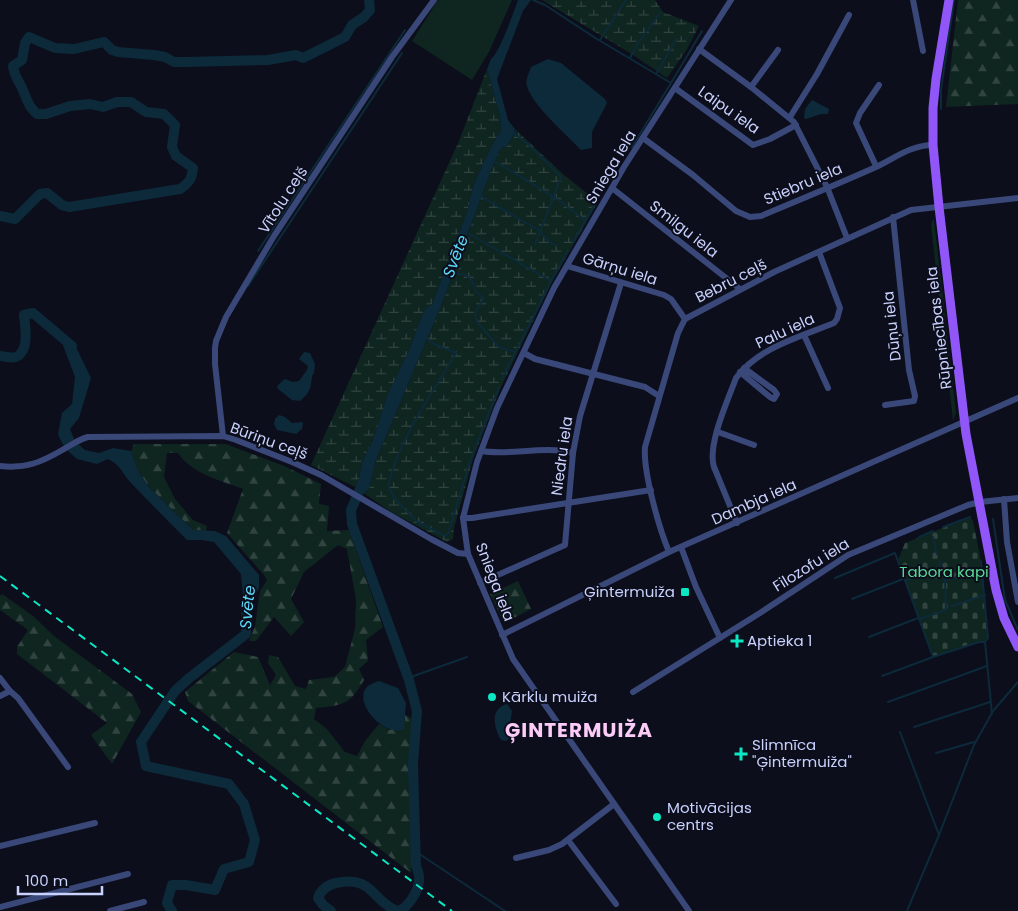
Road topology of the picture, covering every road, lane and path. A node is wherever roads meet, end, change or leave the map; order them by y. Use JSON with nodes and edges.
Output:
{"nodes":[{"id":1,"x":434,"y":0,"type":"edge"},
{"id":2,"x":732,"y":0,"type":"edge"},
{"id":3,"x":913,"y":0,"type":"edge"},
{"id":4,"x":949,"y":0,"type":"edge"},
{"id":5,"x":849,"y":16,"type":"dead end"},
{"id":6,"x":699,"y":49,"type":"junction"},
{"id":7,"x":778,"y":50,"type":"dead end"},
{"id":8,"x":923,"y":51,"type":"dead end"},
{"id":9,"x":879,"y":85,"type":"dead end"},
{"id":10,"x":751,"y":87,"type":"junction"},
{"id":11,"x":675,"y":88,"type":"junction"},
{"id":12,"x":790,"y":117,"type":"junction"},
{"id":13,"x":796,"y":125,"type":"junction"},
{"id":14,"x":643,"y":138,"type":"junction"},
{"id":15,"x":933,"y":145,"type":"junction"},
{"id":16,"x":876,"y":166,"type":"junction"},
{"id":17,"x":827,"y":187,"type":"junction"},
{"id":18,"x":612,"y":188,"type":"junction"},
{"id":19,"x":1018,"y":198,"type":"edge"},
{"id":20,"x":939,"y":207,"type":"junction"},
{"id":21,"x":893,"y":218,"type":"junction"},
{"id":22,"x":848,"y":238,"type":"junction"},
{"id":23,"x":819,"y":252,"type":"junction"},
{"id":24,"x":567,"y":266,"type":"junction"},
{"id":25,"x":621,"y":283,"type":"junction"},
{"id":26,"x":740,"y":289,"type":"junction"},
{"id":27,"x":685,"y":319,"type":"junction"},
{"id":28,"x":804,"y":335,"type":"junction"},
{"id":29,"x":524,"y":353,"type":"junction"},
{"id":30,"x":742,"y":370,"type":"junction"},
{"id":31,"x":593,"y":374,"type":"junction"},
{"id":32,"x":828,"y":388,"type":"dead end"},
{"id":33,"x":659,"y":396,"type":"junction"},
{"id":34,"x":1018,"y":398,"type":"edge"},
{"id":35,"x":885,"y":405,"type":"dead end"},
{"id":36,"x":964,"y":421,"type":"junction"},
{"id":37,"x":718,"y":432,"type":"junction"},
{"id":38,"x":223,"y":436,"type":"junction"},
{"id":39,"x":754,"y":445,"type":"dead end"},
{"id":40,"x":481,"y":451,"type":"junction"},
{"id":41,"x":573,"y":453,"type":"junction"},
{"id":42,"x":0,"y":466,"type":"edge"},
{"id":43,"x":651,"y":490,"type":"junction"},
{"id":44,"x":1018,"y":498,"type":"edge"},
{"id":45,"x":1004,"y":499,"type":"junction"},
{"id":46,"x":980,"y":502,"type":"junction"},
{"id":47,"x":568,"y":504,"type":"junction"},
{"id":48,"x":463,"y":518,"type":"junction"},
{"id":49,"x":737,"y":523,"type":"junction"},
{"id":50,"x":681,"y":547,"type":"junction"},
{"id":51,"x":669,"y":552,"type":"junction"},
{"id":52,"x":468,"y":554,"type":"junction"},
{"id":53,"x":480,"y":583,"type":"junction"},
{"id":54,"x":1018,"y":602,"type":"edge"},
{"id":55,"x":502,"y":635,"type":"junction"},
{"id":56,"x":720,"y":638,"type":"junction"},
{"id":57,"x":1018,"y":647,"type":"edge"},
{"id":58,"x":0,"y":678,"type":"edge"},
{"id":59,"x":10,"y":691,"type":"junction"},
{"id":60,"x":633,"y":692,"type":"dead end"},
{"id":61,"x":0,"y":696,"type":"edge"},
{"id":62,"x":68,"y":767,"type":"dead end"},
{"id":63,"x":614,"y":804,"type":"junction"},
{"id":64,"x":95,"y":823,"type":"dead end"},
{"id":65,"x":568,"y":840,"type":"junction"},
{"id":66,"x":0,"y":846,"type":"edge"},
{"id":67,"x":516,"y":858,"type":"dead end"},
{"id":68,"x":128,"y":874,"type":"dead end"},
{"id":69,"x":144,"y":902,"type":"dead end"},
{"id":70,"x":616,"y":904,"type":"dead end"},
{"id":71,"x":0,"y":909,"type":"edge"},
{"id":72,"x":110,"y":911,"type":"edge"},
{"id":73,"x":689,"y":911,"type":"edge"}],
"edges":[{"from":1,"to":38,"type":"street","name":"Vītolu ceļš"},
{"from":2,"to":6,"type":"street","name":"Sniega iela"},
{"from":3,"to":8,"type":"street"},
{"from":4,"to":15,"type":"main road","name":"Rūpniecības iela"},
{"from":5,"to":12,"type":"street"},
{"from":6,"to":10,"type":"street","name":"Laipu iela"},
{"from":6,"to":11,"type":"street","name":"Sniega iela"},
{"from":7,"to":10,"type":"street"},
{"from":9,"to":16,"type":"street"},
{"from":10,"to":12,"type":"street","name":"Laipu iela"},
{"from":11,"to":13,"type":"street","name":"Laipu iela"},
{"from":11,"to":14,"type":"street","name":"Sniega iela"},
{"from":12,"to":13,"type":"street","name":"Laipu iela"},
{"from":13,"to":17,"type":"street","name":"Laipu iela"},
{"from":14,"to":17,"type":"street","name":"Stiebru iela"},
{"from":14,"to":18,"type":"street","name":"Sniega iela"},
{"from":15,"to":16,"type":"street","name":"Stiebru iela"},
{"from":15,"to":20,"type":"main road","name":"Rūpniecības iela"},
{"from":16,"to":17,"type":"street","name":"Stiebru iela"},
{"from":17,"to":22,"type":"street","name":"Laipu iela"},
{"from":18,"to":24,"type":"street","name":"Sniega iela"},
{"from":18,"to":26,"type":"street","name":"Smilgu iela"},
{"from":19,"to":20,"type":"street","name":"Bebru ceļš"},
{"from":20,"to":21,"type":"street","name":"Bebru ceļš"},
{"from":20,"to":36,"type":"main road","name":"Rūpniecības iela"},
{"from":21,"to":22,"type":"street","name":"Bebru ceļš"},
{"from":21,"to":35,"type":"street","name":"Dūņu iela"},
{"from":22,"to":23,"type":"street","name":"Bebru ceļš"},
{"from":23,"to":26,"type":"street","name":"Bebru ceļš"},
{"from":23,"to":28,"type":"street","name":"Palu iela"},
{"from":24,"to":25,"type":"street","name":"Gārņu iela"},
{"from":24,"to":29,"type":"street","name":"Sniega iela"},
{"from":25,"to":27,"type":"street","name":"Gārņu iela"},
{"from":25,"to":31,"type":"street","name":"Niedru iela"},
{"from":26,"to":27,"type":"street","name":"Bebru ceļš"},
{"from":27,"to":33,"type":"street","name":"Bebru ceļš"},
{"from":28,"to":30,"type":"street","name":"Palu iela"},
{"from":28,"to":32,"type":"street"},
{"from":29,"to":31,"type":"street"},
{"from":29,"to":40,"type":"street","name":"Sniega iela"},
{"from":30,"to":30,"type":"street"},
{"from":30,"to":37,"type":"street"},
{"from":31,"to":33,"type":"street"},
{"from":31,"to":41,"type":"street","name":"Niedru iela"},
{"from":33,"to":43,"type":"street","name":"Bebru ceļš"},
{"from":34,"to":36,"type":"street","name":"Dambja iela"},
{"from":36,"to":46,"type":"main road","name":"Rūpniecības iela"},
{"from":36,"to":49,"type":"street","name":"Dambja iela"},
{"from":37,"to":39,"type":"street"},
{"from":37,"to":49,"type":"street"},
{"from":38,"to":42,"type":"street","name":"Būriņu ceļš"},
{"from":38,"to":52,"type":"street","name":"Būriņu ceļš"},
{"from":40,"to":41,"type":"street"},
{"from":40,"to":48,"type":"street","name":"Sniega iela"},
{"from":41,"to":47,"type":"street","name":"Niedru iela"},
{"from":43,"to":47,"type":"street"},
{"from":43,"to":51,"type":"street","name":"Bebru ceļš"},
{"from":44,"to":45,"type":"street","name":"Filozofu iela"},
{"from":45,"to":46,"type":"street","name":"Filozofu iela"},
{"from":45,"to":54,"type":"street"},
{"from":46,"to":56,"type":"street","name":"Filozofu iela"},
{"from":46,"to":57,"type":"main road","name":"Rūpniecības iela"},
{"from":47,"to":48,"type":"street"},
{"from":47,"to":53,"type":"street","name":"Niedru iela"},
{"from":48,"to":52,"type":"street","name":"Sniega iela"},
{"from":49,"to":50,"type":"street","name":"Dambja iela"},
{"from":50,"to":51,"type":"street","name":"Dambja iela"},
{"from":50,"to":56,"type":"street"},
{"from":51,"to":55,"type":"street","name":"Dambja iela"},
{"from":52,"to":53,"type":"street","name":"Sniega iela"},
{"from":53,"to":55,"type":"street","name":"Sniega iela"},
{"from":55,"to":63,"type":"street","name":"Sniega iela"},
{"from":56,"to":60,"type":"street","name":"Filozofu iela"},
{"from":58,"to":59,"type":"street"},
{"from":59,"to":61,"type":"street"},
{"from":59,"to":62,"type":"street"},
{"from":63,"to":65,"type":"street"},
{"from":63,"to":73,"type":"street","name":"Sniega iela"},
{"from":64,"to":66,"type":"street"},
{"from":65,"to":67,"type":"street"},
{"from":65,"to":70,"type":"street"},
{"from":68,"to":71,"type":"street"},
{"from":69,"to":72,"type":"street"}]}
